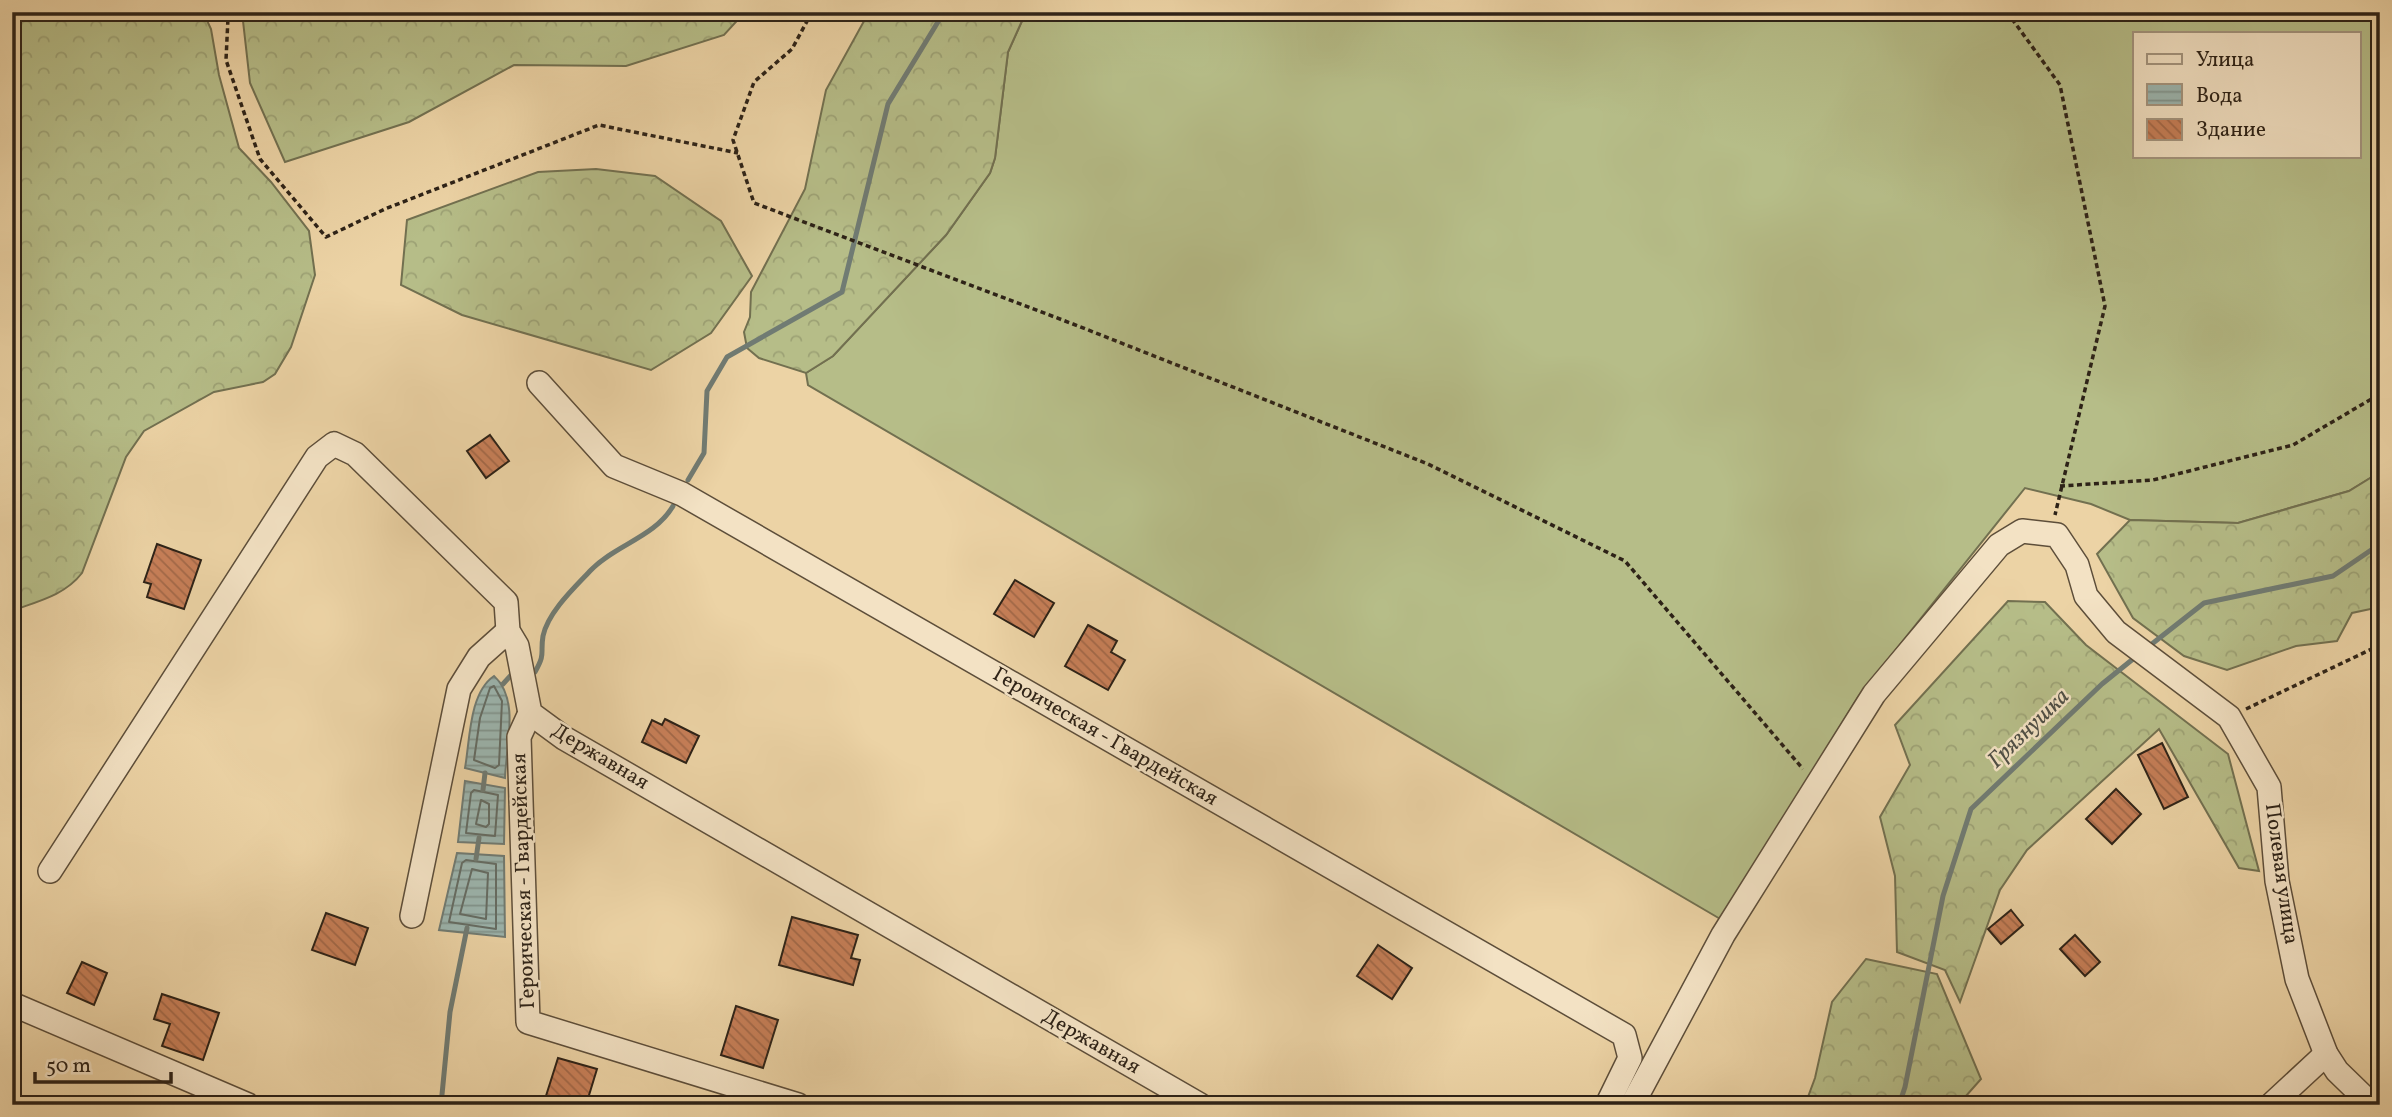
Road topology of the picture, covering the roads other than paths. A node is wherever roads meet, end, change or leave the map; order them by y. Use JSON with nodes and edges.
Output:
{"nodes":[{"id":1,"x":539,"y":383,"type":"dead end"},
{"id":2,"x":508,"y":631,"type":"junction"},
{"id":3,"x":530,"y":713,"type":"junction"},
{"id":4,"x":50,"y":871,"type":"dead end"},
{"id":5,"x":412,"y":916,"type":"dead end"},
{"id":6,"x":12,"y":1004,"type":"edge"},
{"id":7,"x":2326,"y":1054,"type":"junction"},
{"id":8,"x":248,"y":1105,"type":"edge"},
{"id":9,"x":798,"y":1105,"type":"edge"},
{"id":10,"x":1200,"y":1105,"type":"edge"},
{"id":11,"x":1607,"y":1105,"type":"edge"},
{"id":12,"x":1632,"y":1105,"type":"edge"},
{"id":13,"x":2271,"y":1105,"type":"edge"},
{"id":14,"x":2372,"y":1105,"type":"edge"}],
"edges":[{"from":1,"to":11,"type":"street","name":"Героическая - Гвардейская"},
{"from":2,"to":3,"type":"street","name":"Державная"},
{"from":2,"to":4,"type":"street","name":"Державная"},
{"from":2,"to":5,"type":"street"},
{"from":3,"to":9,"type":"street","name":"Героическая - Гвардейская"},
{"from":3,"to":10,"type":"street","name":"Державная"},
{"from":6,"to":8,"type":"street"},
{"from":7,"to":12,"type":"street","name":"Полевая улица"},
{"from":7,"to":13,"type":"street"},
{"from":7,"to":14,"type":"street","name":"Полевая улица"}]}
